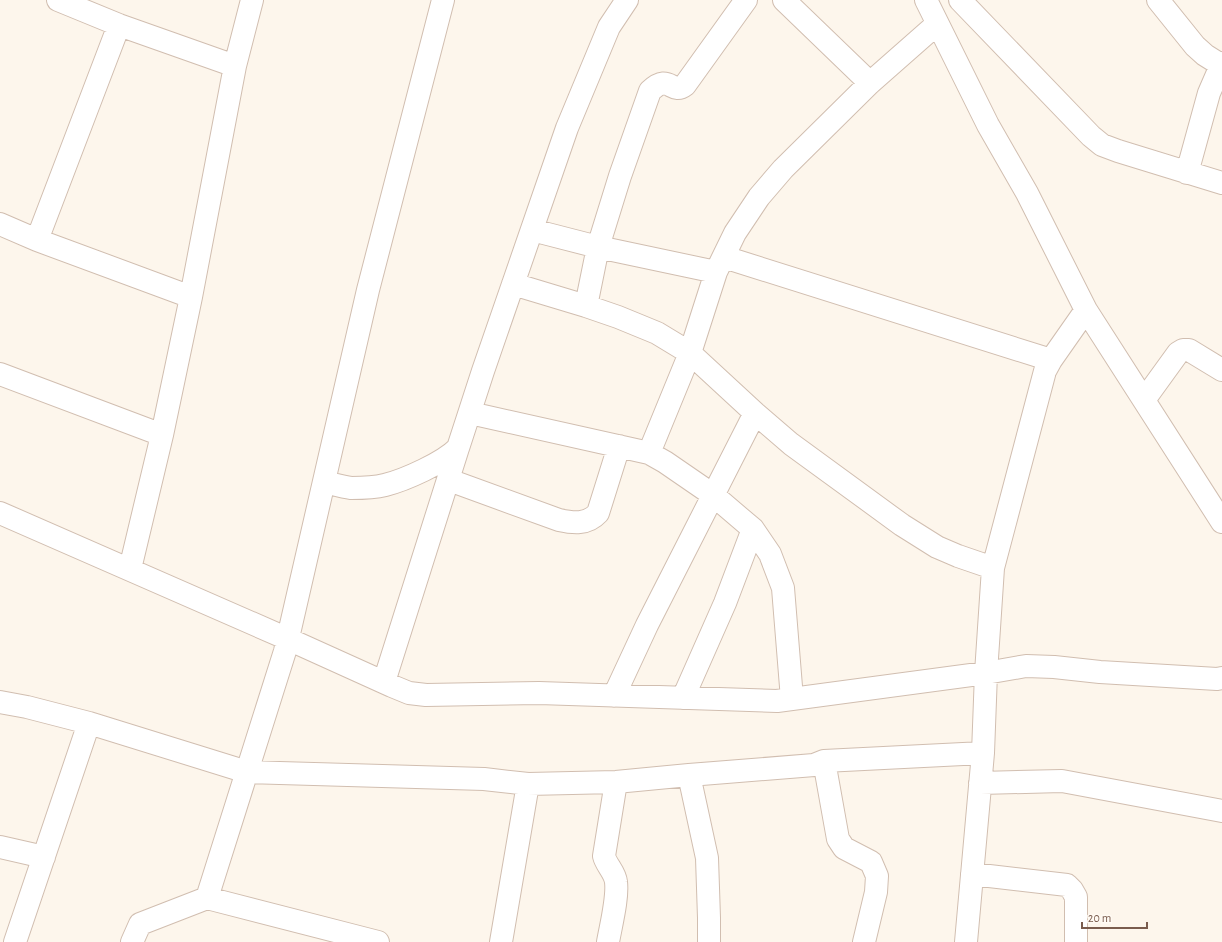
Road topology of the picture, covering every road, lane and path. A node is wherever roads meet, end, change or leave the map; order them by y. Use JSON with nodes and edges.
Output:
{"nodes":[{"id":1,"x":58,"y":0,"type":"edge"},
{"id":2,"x":252,"y":0,"type":"edge"},
{"id":3,"x":443,"y":0,"type":"edge"},
{"id":4,"x":627,"y":0,"type":"edge"},
{"id":5,"x":746,"y":0,"type":"edge"},
{"id":6,"x":784,"y":0,"type":"edge"},
{"id":7,"x":960,"y":0,"type":"edge"},
{"id":8,"x":1158,"y":0,"type":"edge"},
{"id":9,"x":934,"y":8,"type":"edge"},
{"id":10,"x":119,"y":25,"type":"junction"},
{"id":11,"x":1222,"y":64,"type":"edge"},
{"id":12,"x":235,"y":66,"type":"junction"},
{"id":13,"x":870,"y":83,"type":"junction"},
{"id":14,"x":1187,"y":173,"type":"junction"},
{"id":15,"x":1222,"y":183,"type":"edge"},
{"id":16,"x":0,"y":224,"type":"edge"},
{"id":17,"x":532,"y":230,"type":"junction"},
{"id":18,"x":37,"y":240,"type":"junction"},
{"id":19,"x":598,"y":247,"type":"junction"},
{"id":20,"x":720,"y":265,"type":"junction"},
{"id":21,"x":513,"y":284,"type":"junction"},
{"id":22,"x":191,"y":297,"type":"junction"},
{"id":23,"x":586,"y":306,"type":"junction"},
{"id":24,"x":1086,"y":310,"type":"junction"},
{"id":25,"x":690,"y":353,"type":"junction"},
{"id":26,"x":1051,"y":360,"type":"junction"},
{"id":27,"x":1222,"y":370,"type":"edge"},
{"id":28,"x":0,"y":374,"type":"edge"},
{"id":29,"x":1144,"y":400,"type":"junction"},
{"id":30,"x":755,"y":413,"type":"junction"},
{"id":31,"x":470,"y":414,"type":"junction"},
{"id":32,"x":162,"y":434,"type":"junction"},
{"id":33,"x":619,"y":446,"type":"junction"},
{"id":34,"x":458,"y":448,"type":"junction"},
{"id":35,"x":649,"y":453,"type":"junction"},
{"id":36,"x":449,"y":480,"type":"junction"},
{"id":37,"x":324,"y":482,"type":"junction"},
{"id":38,"x":712,"y":495,"type":"junction"},
{"id":39,"x":0,"y":513,"type":"edge"},
{"id":40,"x":1222,"y":522,"type":"edge"},
{"id":41,"x":753,"y":529,"type":"junction"},
{"id":42,"x":993,"y":568,"type":"junction"},
{"id":43,"x":130,"y":569,"type":"junction"},
{"id":44,"x":288,"y":639,"type":"junction"},
{"id":45,"x":986,"y":673,"type":"junction"},
{"id":46,"x":1222,"y":678,"type":"edge"},
{"id":47,"x":384,"y":682,"type":"junction"},
{"id":48,"x":614,"y":696,"type":"junction"},
{"id":49,"x":682,"y":698,"type":"junction"},
{"id":50,"x":792,"y":699,"type":"junction"},
{"id":51,"x":0,"y":702,"type":"edge"},
{"id":52,"x":89,"y":723,"type":"junction"},
{"id":53,"x":983,"y":753,"type":"junction"},
{"id":54,"x":824,"y":761,"type":"junction"},
{"id":55,"x":247,"y":772,"type":"junction"},
{"id":56,"x":689,"y":774,"type":"junction"},
{"id":57,"x":616,"y":782,"type":"junction"},
{"id":58,"x":980,"y":783,"type":"junction"},
{"id":59,"x":528,"y":784,"type":"junction"},
{"id":60,"x":1222,"y":811,"type":"edge"},
{"id":61,"x":0,"y":847,"type":"edge"},
{"id":62,"x":44,"y":856,"type":"junction"},
{"id":63,"x":972,"y":874,"type":"junction"},
{"id":64,"x":207,"y":898,"type":"junction"},
{"id":65,"x":15,"y":942,"type":"edge"},
{"id":66,"x":132,"y":942,"type":"edge"},
{"id":67,"x":378,"y":942,"type":"edge"},
{"id":68,"x":501,"y":942,"type":"edge"},
{"id":69,"x":608,"y":942,"type":"edge"},
{"id":70,"x":709,"y":942,"type":"edge"},
{"id":71,"x":864,"y":942,"type":"edge"},
{"id":72,"x":966,"y":942,"type":"edge"},
{"id":73,"x":1076,"y":942,"type":"edge"}],
"edges":[{"from":1,"to":10,"type":"street"},
{"from":2,"to":12,"type":"street"},
{"from":3,"to":37,"type":"street"},
{"from":4,"to":17,"type":"street"},
{"from":5,"to":19,"type":"street"},
{"from":6,"to":13,"type":"street"},
{"from":7,"to":14,"type":"street"},
{"from":8,"to":11,"type":"street"},
{"from":9,"to":13,"type":"street"},
{"from":9,"to":24,"type":"street"},
{"from":10,"to":12,"type":"street"},
{"from":10,"to":18,"type":"street"},
{"from":11,"to":14,"type":"street"},
{"from":12,"to":22,"type":"street"},
{"from":13,"to":20,"type":"street"},
{"from":14,"to":15,"type":"street"},
{"from":16,"to":18,"type":"street"},
{"from":17,"to":19,"type":"street"},
{"from":17,"to":21,"type":"street"},
{"from":18,"to":22,"type":"street"},
{"from":19,"to":20,"type":"street"},
{"from":19,"to":23,"type":"street"},
{"from":20,"to":25,"type":"street"},
{"from":20,"to":26,"type":"street"},
{"from":21,"to":23,"type":"street"},
{"from":21,"to":31,"type":"street"},
{"from":22,"to":32,"type":"street"},
{"from":23,"to":25,"type":"street"},
{"from":24,"to":26,"type":"street"},
{"from":24,"to":29,"type":"street"},
{"from":25,"to":30,"type":"street"},
{"from":25,"to":35,"type":"street"},
{"from":26,"to":42,"type":"street"},
{"from":27,"to":29,"type":"street"},
{"from":28,"to":32,"type":"street"},
{"from":29,"to":40,"type":"street"},
{"from":30,"to":38,"type":"street"},
{"from":30,"to":42,"type":"street"},
{"from":31,"to":33,"type":"street"},
{"from":31,"to":34,"type":"street"},
{"from":32,"to":43,"type":"street"},
{"from":33,"to":35,"type":"street"},
{"from":33,"to":36,"type":"street"},
{"from":34,"to":36,"type":"street"},
{"from":34,"to":37,"type":"street"},
{"from":35,"to":38,"type":"street"},
{"from":36,"to":47,"type":"street"},
{"from":37,"to":44,"type":"street"},
{"from":38,"to":41,"type":"street"},
{"from":38,"to":48,"type":"street"},
{"from":39,"to":43,"type":"street"},
{"from":41,"to":49,"type":"street"},
{"from":41,"to":50,"type":"street"},
{"from":42,"to":45,"type":"street"},
{"from":43,"to":44,"type":"street"},
{"from":44,"to":47,"type":"street"},
{"from":44,"to":55,"type":"street"},
{"from":45,"to":46,"type":"street"},
{"from":45,"to":50,"type":"street"},
{"from":45,"to":53,"type":"street"},
{"from":47,"to":48,"type":"street"},
{"from":48,"to":49,"type":"street"},
{"from":49,"to":50,"type":"street"},
{"from":51,"to":52,"type":"street"},
{"from":52,"to":55,"type":"street"},
{"from":52,"to":62,"type":"street"},
{"from":53,"to":54,"type":"street"},
{"from":53,"to":58,"type":"street"},
{"from":54,"to":56,"type":"street"},
{"from":54,"to":71,"type":"street"},
{"from":55,"to":59,"type":"street"},
{"from":55,"to":64,"type":"street"},
{"from":56,"to":57,"type":"street"},
{"from":56,"to":70,"type":"street"},
{"from":57,"to":59,"type":"street"},
{"from":57,"to":69,"type":"street"},
{"from":58,"to":60,"type":"street"},
{"from":58,"to":63,"type":"street"},
{"from":59,"to":68,"type":"street"},
{"from":61,"to":62,"type":"street"},
{"from":62,"to":65,"type":"street"},
{"from":63,"to":72,"type":"street"},
{"from":63,"to":73,"type":"street"},
{"from":64,"to":66,"type":"street"},
{"from":64,"to":67,"type":"street"}]}
